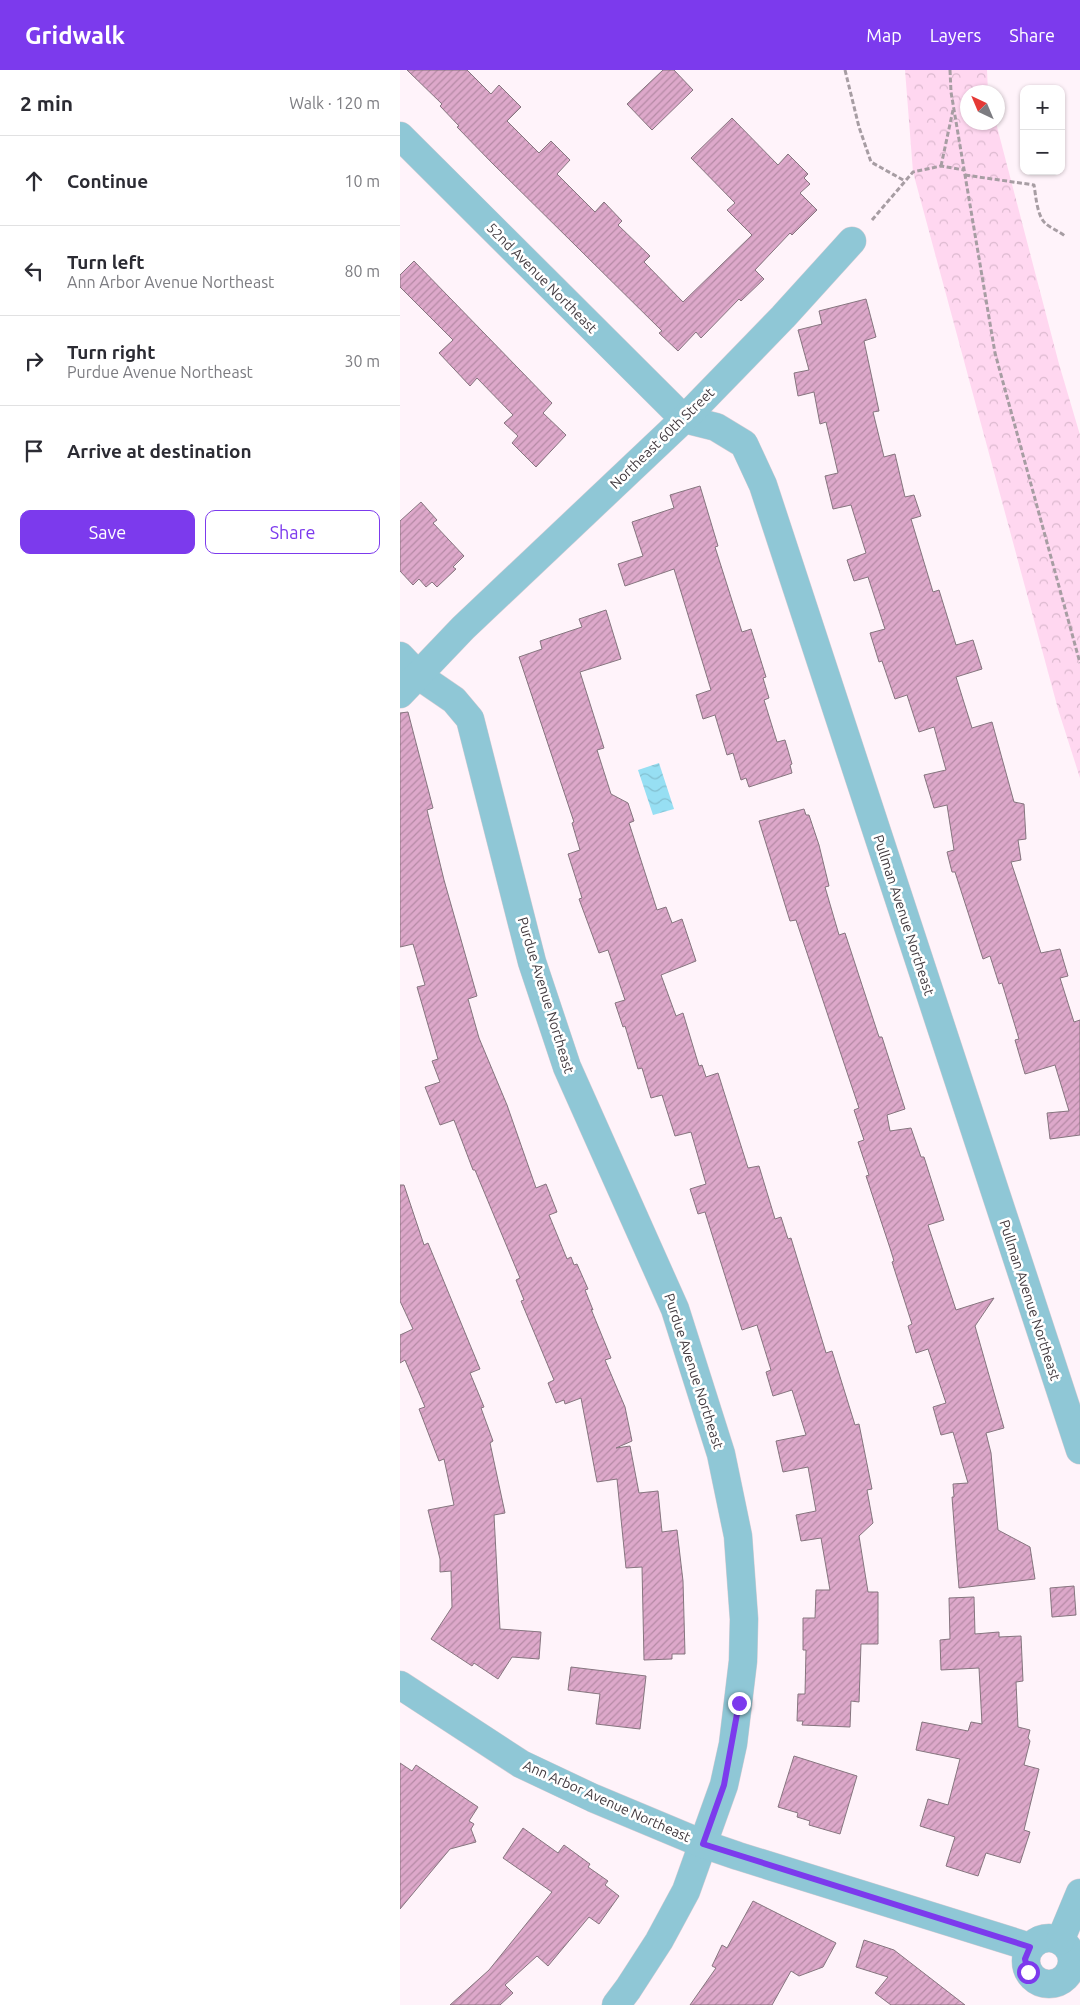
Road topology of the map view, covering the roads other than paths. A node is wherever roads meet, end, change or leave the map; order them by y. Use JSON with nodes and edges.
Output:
{"nodes":[{"id":1,"x":400,"y":136,"type":"edge"},
{"id":2,"x":852,"y":241,"type":"road end"},
{"id":3,"x":684,"y":419,"type":"junction"},
{"id":4,"x":400,"y":656,"type":"edge"},
{"id":5,"x":420,"y":676,"type":"junction"},
{"id":6,"x":400,"y":694,"type":"edge"},
{"id":7,"x":1080,"y":1450,"type":"edge"},
{"id":8,"x":400,"y":1685,"type":"edge"},
{"id":9,"x":703,"y":1844,"type":"junction"},
{"id":10,"x":1080,"y":1894,"type":"edge"},
{"id":11,"x":1060,"y":1941,"type":"junction"},
{"id":12,"x":1030,"y":1947,"type":"junction"},
{"id":13,"x":1038,"y":1994,"type":"edge"},
{"id":14,"x":616,"y":2005,"type":"edge"}],
"edges":[{"from":1,"to":3,"type":"street","name":"52nd Avenue Northeast"},
{"from":2,"to":3,"type":"street","name":"Northeast 60th Street"},
{"from":3,"to":5,"type":"street","name":"Northeast 60th Street"},
{"from":3,"to":7,"type":"street","name":"Pullman Avenue Northeast"},
{"from":4,"to":5,"type":"street","name":"Purdue Avenue Northeast"},
{"from":5,"to":6,"type":"street","name":"Northeast 60th Street"},
{"from":5,"to":9,"type":"street","name":"Purdue Avenue Northeast"},
{"from":8,"to":9,"type":"street","name":"Ann Arbor Avenue Northeast"},
{"from":9,"to":12,"type":"street","name":"Ann Arbor Avenue Northeast"},
{"from":9,"to":14,"type":"street","name":"Purdue Avenue Northeast"},
{"from":10,"to":11,"type":"street"},
{"from":11,"to":12,"type":"street"},
{"from":11,"to":13,"type":"street"},
{"from":12,"to":13,"type":"street"}]}
